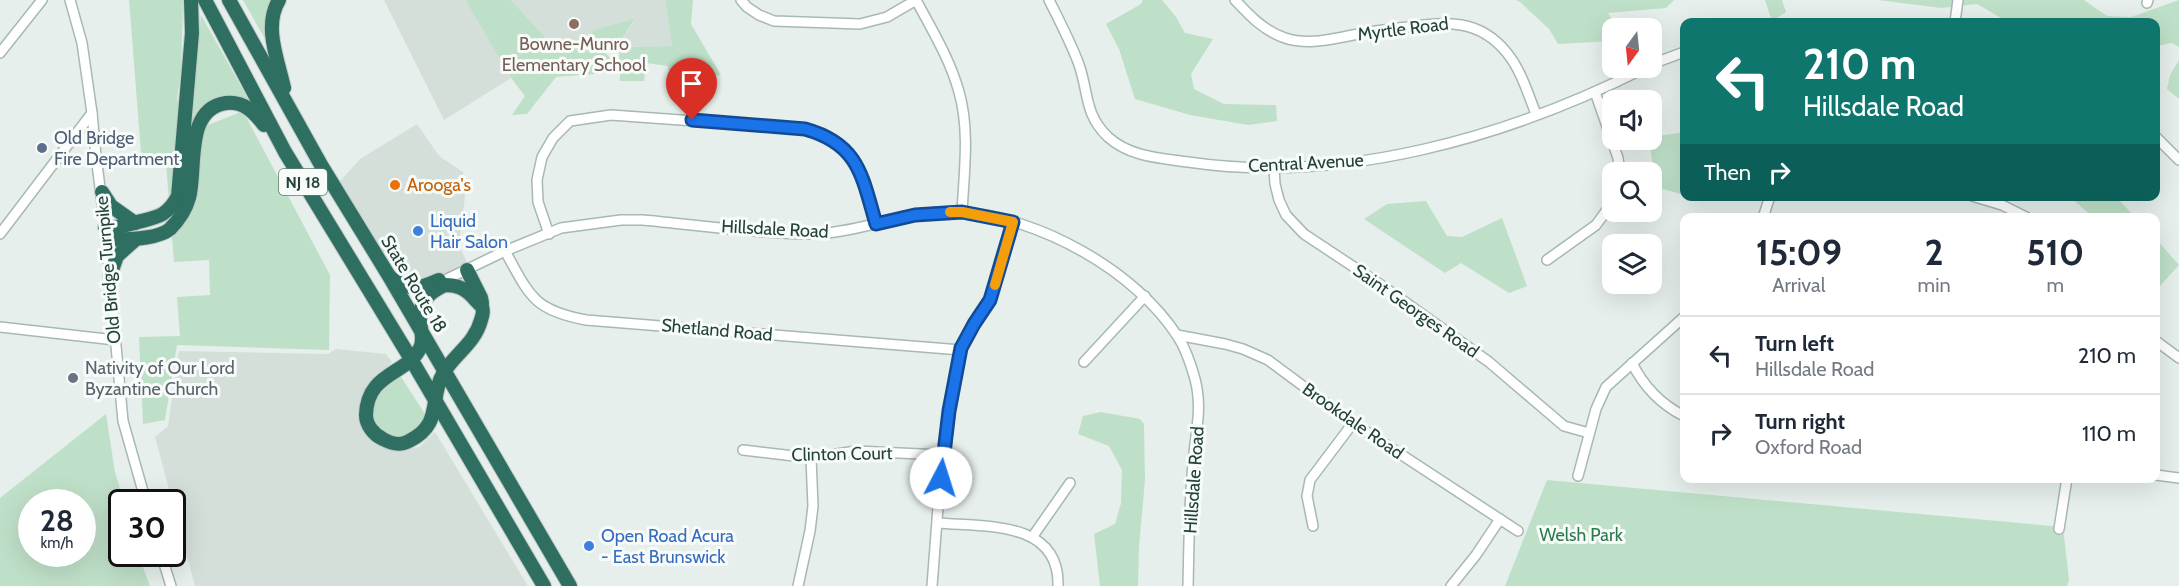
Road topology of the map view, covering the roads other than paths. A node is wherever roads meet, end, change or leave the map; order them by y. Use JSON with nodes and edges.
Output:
{"nodes":[{"id":1,"x":42,"y":0,"type":"edge"},
{"id":2,"x":70,"y":0,"type":"edge"},
{"id":3,"x":191,"y":0,"type":"edge"},
{"id":4,"x":205,"y":0,"type":"edge"},
{"id":5,"x":229,"y":0,"type":"edge"},
{"id":6,"x":279,"y":0,"type":"edge"},
{"id":7,"x":741,"y":0,"type":"edge"},
{"id":8,"x":916,"y":0,"type":"edge"},
{"id":9,"x":1049,"y":0,"type":"edge"},
{"id":10,"x":1235,"y":0,"type":"edge"},
{"id":11,"x":1958,"y":0,"type":"edge"},
{"id":12,"x":1956,"y":18,"type":"edge"},
{"id":13,"x":0,"y":53,"type":"edge"},
{"id":14,"x":1680,"y":54,"type":"edge"},
{"id":15,"x":1662,"y":60,"type":"edge"},
{"id":16,"x":1624,"y":78,"type":"edge"},
{"id":17,"x":1595,"y":92,"type":"junction"},
{"id":18,"x":287,"y":102,"type":"junction"},
{"id":19,"x":92,"y":113,"type":"junction"},
{"id":20,"x":1536,"y":114,"type":"junction"},
{"id":21,"x":2160,"y":141,"type":"edge"},
{"id":22,"x":285,"y":152,"type":"junction"},
{"id":23,"x":2179,"y":160,"type":"edge"},
{"id":24,"x":1619,"y":162,"type":"edge"},
{"id":25,"x":1274,"y":167,"type":"junction"},
{"id":26,"x":102,"y":192,"type":"junction"},
{"id":27,"x":1988,"y":201,"type":"edge"},
{"id":28,"x":962,"y":212,"type":"junction"},
{"id":29,"x":2018,"y":213,"type":"edge"},
{"id":30,"x":1602,"y":217,"type":"edge"},
{"id":31,"x":1013,"y":222,"type":"junction"},
{"id":32,"x":135,"y":223,"type":"junction"},
{"id":33,"x":876,"y":224,"type":"junction"},
{"id":34,"x":0,"y":234,"type":"edge"},
{"id":35,"x":106,"y":234,"type":"junction"},
{"id":36,"x":549,"y":234,"type":"junction"},
{"id":37,"x":136,"y":239,"type":"junction"},
{"id":38,"x":505,"y":251,"type":"junction"},
{"id":39,"x":1547,"y":260,"type":"dead end"},
{"id":40,"x":467,"y":270,"type":"junction"},
{"id":41,"x":110,"y":276,"type":"junction"},
{"id":42,"x":389,"y":276,"type":"junction"},
{"id":43,"x":446,"y":282,"type":"junction"},
{"id":44,"x":1144,"y":296,"type":"junction"},
{"id":45,"x":482,"y":307,"type":"junction"},
{"id":46,"x":1680,"y":321,"type":"edge"},
{"id":47,"x":0,"y":327,"type":"edge"},
{"id":48,"x":422,"y":333,"type":"junction"},
{"id":49,"x":1177,"y":335,"type":"junction"},
{"id":50,"x":115,"y":340,"type":"junction"},
{"id":51,"x":2160,"y":344,"type":"edge"},
{"id":52,"x":961,"y":350,"type":"junction"},
{"id":53,"x":2179,"y":358,"type":"edge"},
{"id":54,"x":411,"y":359,"type":"junction"},
{"id":55,"x":1084,"y":362,"type":"dead end"},
{"id":56,"x":1632,"y":363,"type":"junction"},
{"id":57,"x":444,"y":371,"type":"junction"},
{"id":58,"x":436,"y":404,"type":"junction"},
{"id":59,"x":1680,"y":413,"type":"edge"},
{"id":60,"x":1353,"y":423,"type":"junction"},
{"id":61,"x":1589,"y":433,"type":"junction"},
{"id":62,"x":743,"y":450,"type":"dead end"},
{"id":63,"x":942,"y":455,"type":"junction"},
{"id":64,"x":811,"y":458,"type":"junction"},
{"id":65,"x":1578,"y":476,"type":"dead end"},
{"id":66,"x":2160,"y":476,"type":"edge"},
{"id":67,"x":2179,"y":478,"type":"edge"},
{"id":68,"x":1070,"y":483,"type":"dead end"},
{"id":69,"x":2066,"y":483,"type":"edge"},
{"id":70,"x":142,"y":489,"type":"edge"},
{"id":71,"x":1500,"y":519,"type":"junction"},
{"id":72,"x":938,"y":523,"type":"junction"},
{"id":73,"x":1312,"y":525,"type":"dead end"},
{"id":74,"x":2059,"y":530,"type":"dead end"},
{"id":75,"x":1518,"y":531,"type":"dead end"},
{"id":76,"x":1033,"y":537,"type":"junction"},
{"id":77,"x":165,"y":567,"type":"edge"},
{"id":78,"x":171,"y":586,"type":"edge"},
{"id":79,"x":544,"y":586,"type":"edge"},
{"id":80,"x":570,"y":586,"type":"edge"},
{"id":81,"x":798,"y":586,"type":"edge"},
{"id":82,"x":932,"y":586,"type":"edge"},
{"id":83,"x":1058,"y":586,"type":"edge"},
{"id":84,"x":1188,"y":586,"type":"edge"},
{"id":85,"x":1451,"y":586,"type":"edge"}],
"edges":[{"from":1,"to":13,"type":"street"},
{"from":2,"to":19,"type":"street","name":"Old Bridge Turnpike"},
{"from":3,"to":32,"type":"highway"},
{"from":4,"to":22,"type":"highway","number":"NJ 18"},
{"from":5,"to":18,"type":"highway","name":"State Route 18","number":"NJ 18"},
{"from":6,"to":18,"type":"highway"},
{"from":7,"to":8,"type":"street"},
{"from":8,"to":28,"type":"street"},
{"from":9,"to":25,"type":"street","name":"Central Avenue"},
{"from":10,"to":20,"type":"street","name":"Myrtle Road"},
{"from":11,"to":12,"type":"street"},
{"from":14,"to":15,"type":"street"},
{"from":16,"to":17,"type":"street","name":"Central Avenue"},
{"from":17,"to":20,"type":"street","name":"Central Avenue"},
{"from":17,"to":24,"type":"street"},
{"from":18,"to":42,"type":"highway","name":"State Route 18","number":"NJ 18"},
{"from":19,"to":26,"type":"street","name":"Old Bridge Turnpike"},
{"from":19,"to":34,"type":"street"},
{"from":20,"to":25,"type":"street","name":"Central Avenue"},
{"from":21,"to":23,"type":"street"},
{"from":22,"to":37,"type":"highway"},
{"from":22,"to":54,"type":"highway","number":"NJ 18"},
{"from":25,"to":61,"type":"street","name":"Saint Georges Road"},
{"from":26,"to":32,"type":"highway"},
{"from":26,"to":35,"type":"street","name":"Old Bridge Turnpike"},
{"from":27,"to":29,"type":"street"},
{"from":28,"to":31,"type":"street","name":"Hillsdale Road"},
{"from":28,"to":33,"type":"street","name":"Hillsdale Road"},
{"from":30,"to":39,"type":"street"},
{"from":31,"to":44,"type":"street","name":"Hillsdale Road"},
{"from":31,"to":52,"type":"street"},
{"from":32,"to":35,"type":"highway"},
{"from":33,"to":36,"type":"street","name":"Hillsdale Road"},
{"from":33,"to":36,"type":"street"},
{"from":35,"to":37,"type":"highway"},
{"from":35,"to":41,"type":"street","name":"Old Bridge Turnpike"},
{"from":36,"to":38,"type":"street","name":"Hillsdale Road"},
{"from":37,"to":41,"type":"highway"},
{"from":38,"to":40,"type":"street","name":"Hillsdale Road"},
{"from":38,"to":52,"type":"street","name":"Shetland Road"},
{"from":40,"to":43,"type":"street","name":"Hillsdale Road"},
{"from":40,"to":45,"type":"highway"},
{"from":41,"to":50,"type":"street","name":"Old Bridge Turnpike"},
{"from":42,"to":43,"type":"highway"},
{"from":42,"to":48,"type":"highway","name":"State Route 18","number":"NJ 18"},
{"from":43,"to":45,"type":"highway"},
{"from":43,"to":48,"type":"highway"},
{"from":44,"to":49,"type":"street","name":"Hillsdale Road"},
{"from":44,"to":55,"type":"street"},
{"from":45,"to":57,"type":"highway"},
{"from":46,"to":56,"type":"street"},
{"from":47,"to":50,"type":"street"},
{"from":48,"to":54,"type":"highway"},
{"from":48,"to":57,"type":"highway","name":"State Route 18","number":"NJ 18"},
{"from":49,"to":60,"type":"street","name":"Brookdale Road"},
{"from":49,"to":84,"type":"street","name":"Hillsdale Road"},
{"from":50,"to":70,"type":"street","name":"Old Bridge Turnpike"},
{"from":51,"to":53,"type":"street"},
{"from":52,"to":63,"type":"street"},
{"from":54,"to":58,"type":"highway","number":"NJ 18"},
{"from":54,"to":58,"type":"highway"},
{"from":56,"to":59,"type":"street"},
{"from":56,"to":61,"type":"street"},
{"from":57,"to":58,"type":"highway"},
{"from":57,"to":80,"type":"highway","name":"State Route 18","number":"NJ 18"},
{"from":58,"to":79,"type":"highway","number":"NJ 18"},
{"from":60,"to":71,"type":"street","name":"Brookdale Road"},
{"from":60,"to":73,"type":"street"},
{"from":61,"to":65,"type":"street"},
{"from":62,"to":64,"type":"street","name":"Clinton Court"},
{"from":63,"to":64,"type":"street","name":"Clinton Court"},
{"from":63,"to":72,"type":"street"},
{"from":64,"to":81,"type":"street"},
{"from":66,"to":67,"type":"street"},
{"from":68,"to":76,"type":"street"},
{"from":69,"to":74,"type":"street"},
{"from":71,"to":75,"type":"street","name":"Brookdale Road"},
{"from":71,"to":85,"type":"street"},
{"from":72,"to":76,"type":"street"},
{"from":72,"to":82,"type":"street"},
{"from":76,"to":83,"type":"street"},
{"from":77,"to":78,"type":"street"}]}
